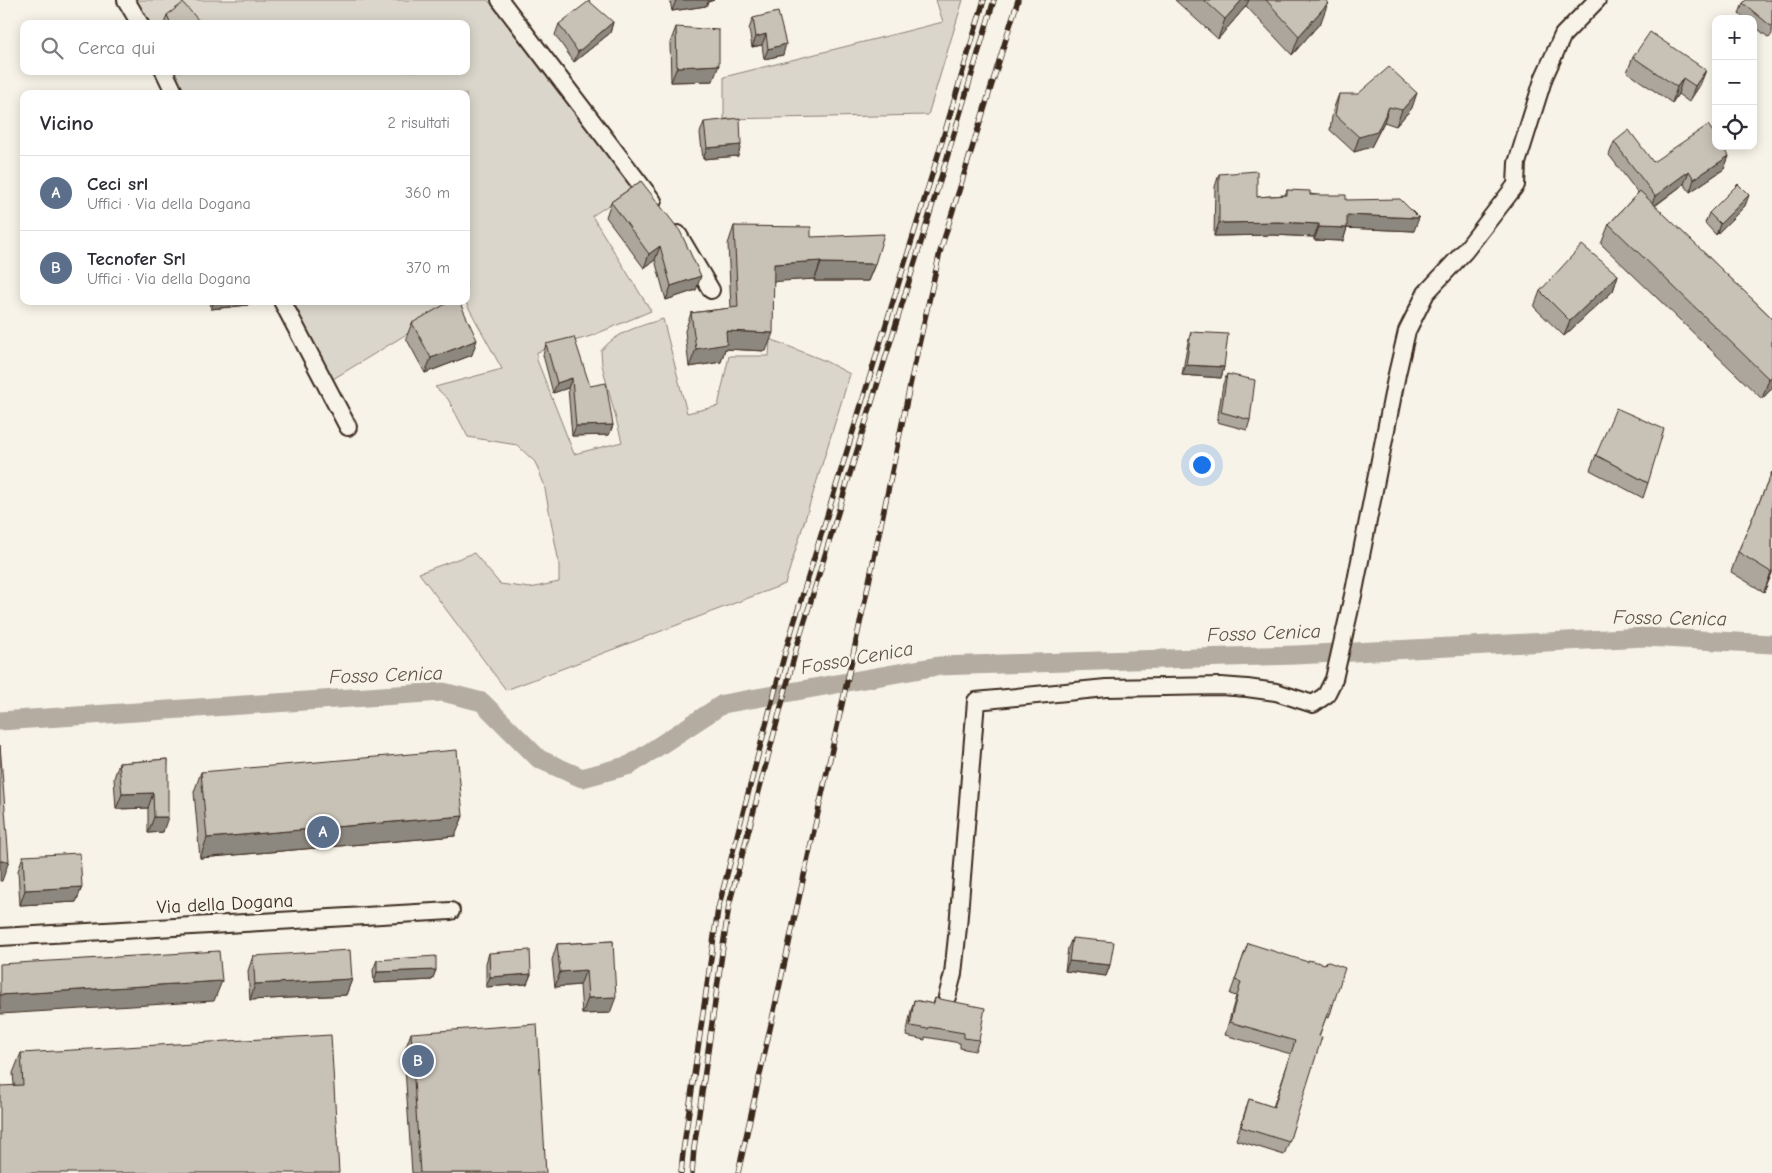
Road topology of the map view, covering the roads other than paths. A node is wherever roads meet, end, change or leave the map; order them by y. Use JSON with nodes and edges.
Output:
{"nodes":[{"id":1,"x":126,"y":0,"type":"edge"},
{"id":2,"x":500,"y":0,"type":"edge"},
{"id":3,"x":1597,"y":0,"type":"edge"},
{"id":4,"x":138,"y":20,"type":"edge"},
{"id":5,"x":166,"y":75,"type":"edge"},
{"id":6,"x":173,"y":90,"type":"edge"},
{"id":7,"x":711,"y":290,"type":"dead end"},
{"id":8,"x":284,"y":305,"type":"edge"},
{"id":9,"x":348,"y":427,"type":"dead end"},
{"id":10,"x":452,"y":911,"type":"dead end"},
{"id":11,"x":0,"y":937,"type":"edge"},
{"id":12,"x":947,"y":997,"type":"dead end"}],
"edges":[{"from":1,"to":4,"type":"street"},
{"from":2,"to":7,"type":"street"},
{"from":3,"to":12,"type":"street"},
{"from":5,"to":6,"type":"street"},
{"from":8,"to":9,"type":"street"},
{"from":10,"to":11,"type":"street","name":"Via della Dogana"}]}
